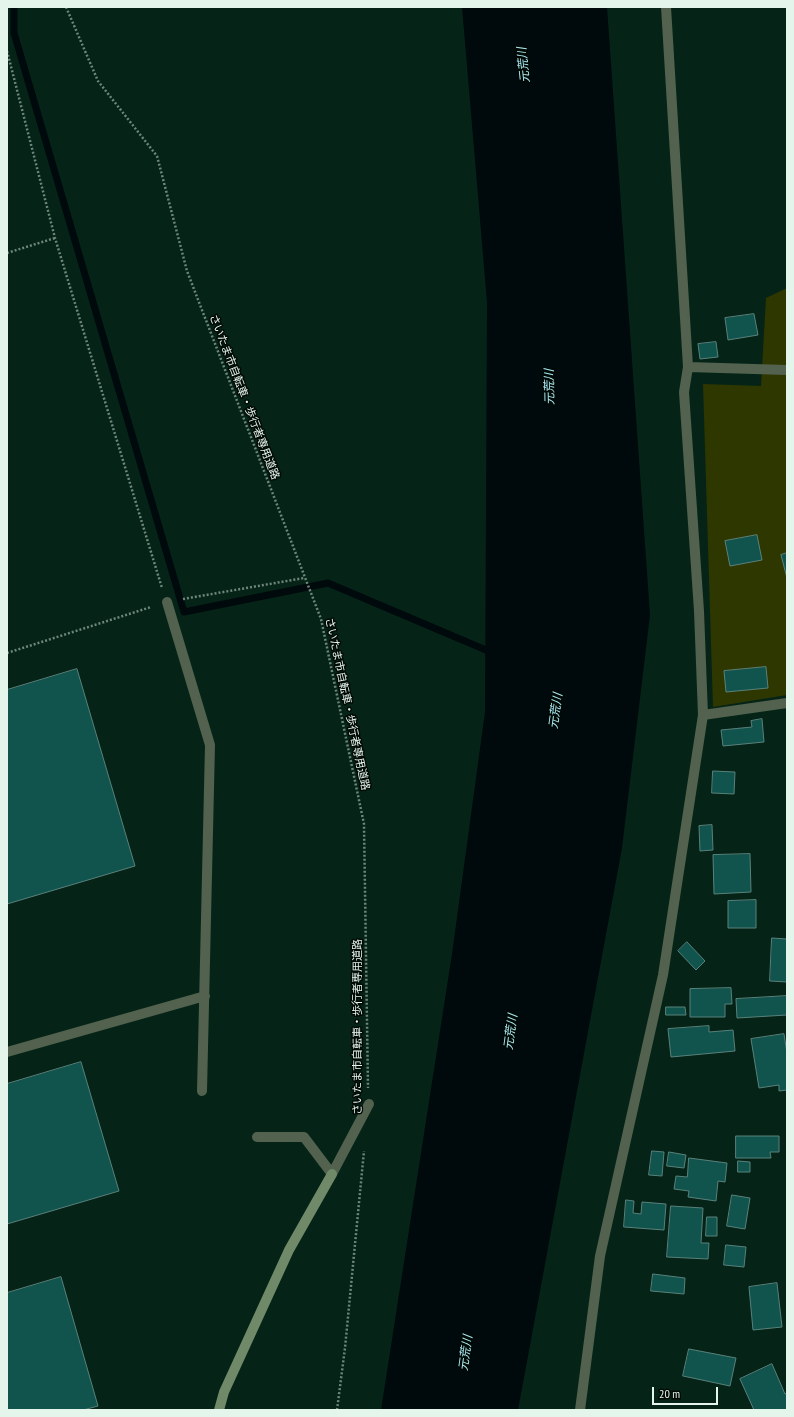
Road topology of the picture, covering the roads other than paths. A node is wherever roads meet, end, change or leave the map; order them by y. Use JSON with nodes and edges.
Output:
{"nodes":[{"id":1,"x":666,"y":7,"type":"edge"},
{"id":2,"x":688,"y":367,"type":"junction"},
{"id":3,"x":787,"y":370,"type":"edge"},
{"id":4,"x":167,"y":602,"type":"road end"},
{"id":5,"x":787,"y":703,"type":"edge"},
{"id":6,"x":703,"y":716,"type":"junction"},
{"id":7,"x":205,"y":996,"type":"junction"},
{"id":8,"x":7,"y":1052,"type":"edge"},
{"id":9,"x":202,"y":1091,"type":"dead end"},
{"id":10,"x":368,"y":1104,"type":"road end"},
{"id":11,"x":257,"y":1136,"type":"dead end"},
{"id":12,"x":332,"y":1174,"type":"junction"},
{"id":13,"x":219,"y":1410,"type":"edge"},
{"id":14,"x":580,"y":1410,"type":"edge"}],
"edges":[{"from":1,"to":2,"type":"street"},
{"from":2,"to":3,"type":"street"},
{"from":2,"to":6,"type":"street"},
{"from":4,"to":7,"type":"street"},
{"from":5,"to":6,"type":"street"},
{"from":6,"to":14,"type":"street"},
{"from":7,"to":8,"type":"street"},
{"from":7,"to":9,"type":"street"},
{"from":10,"to":12,"type":"street"},
{"from":11,"to":12,"type":"street"},
{"from":12,"to":13,"type":"street"}]}
